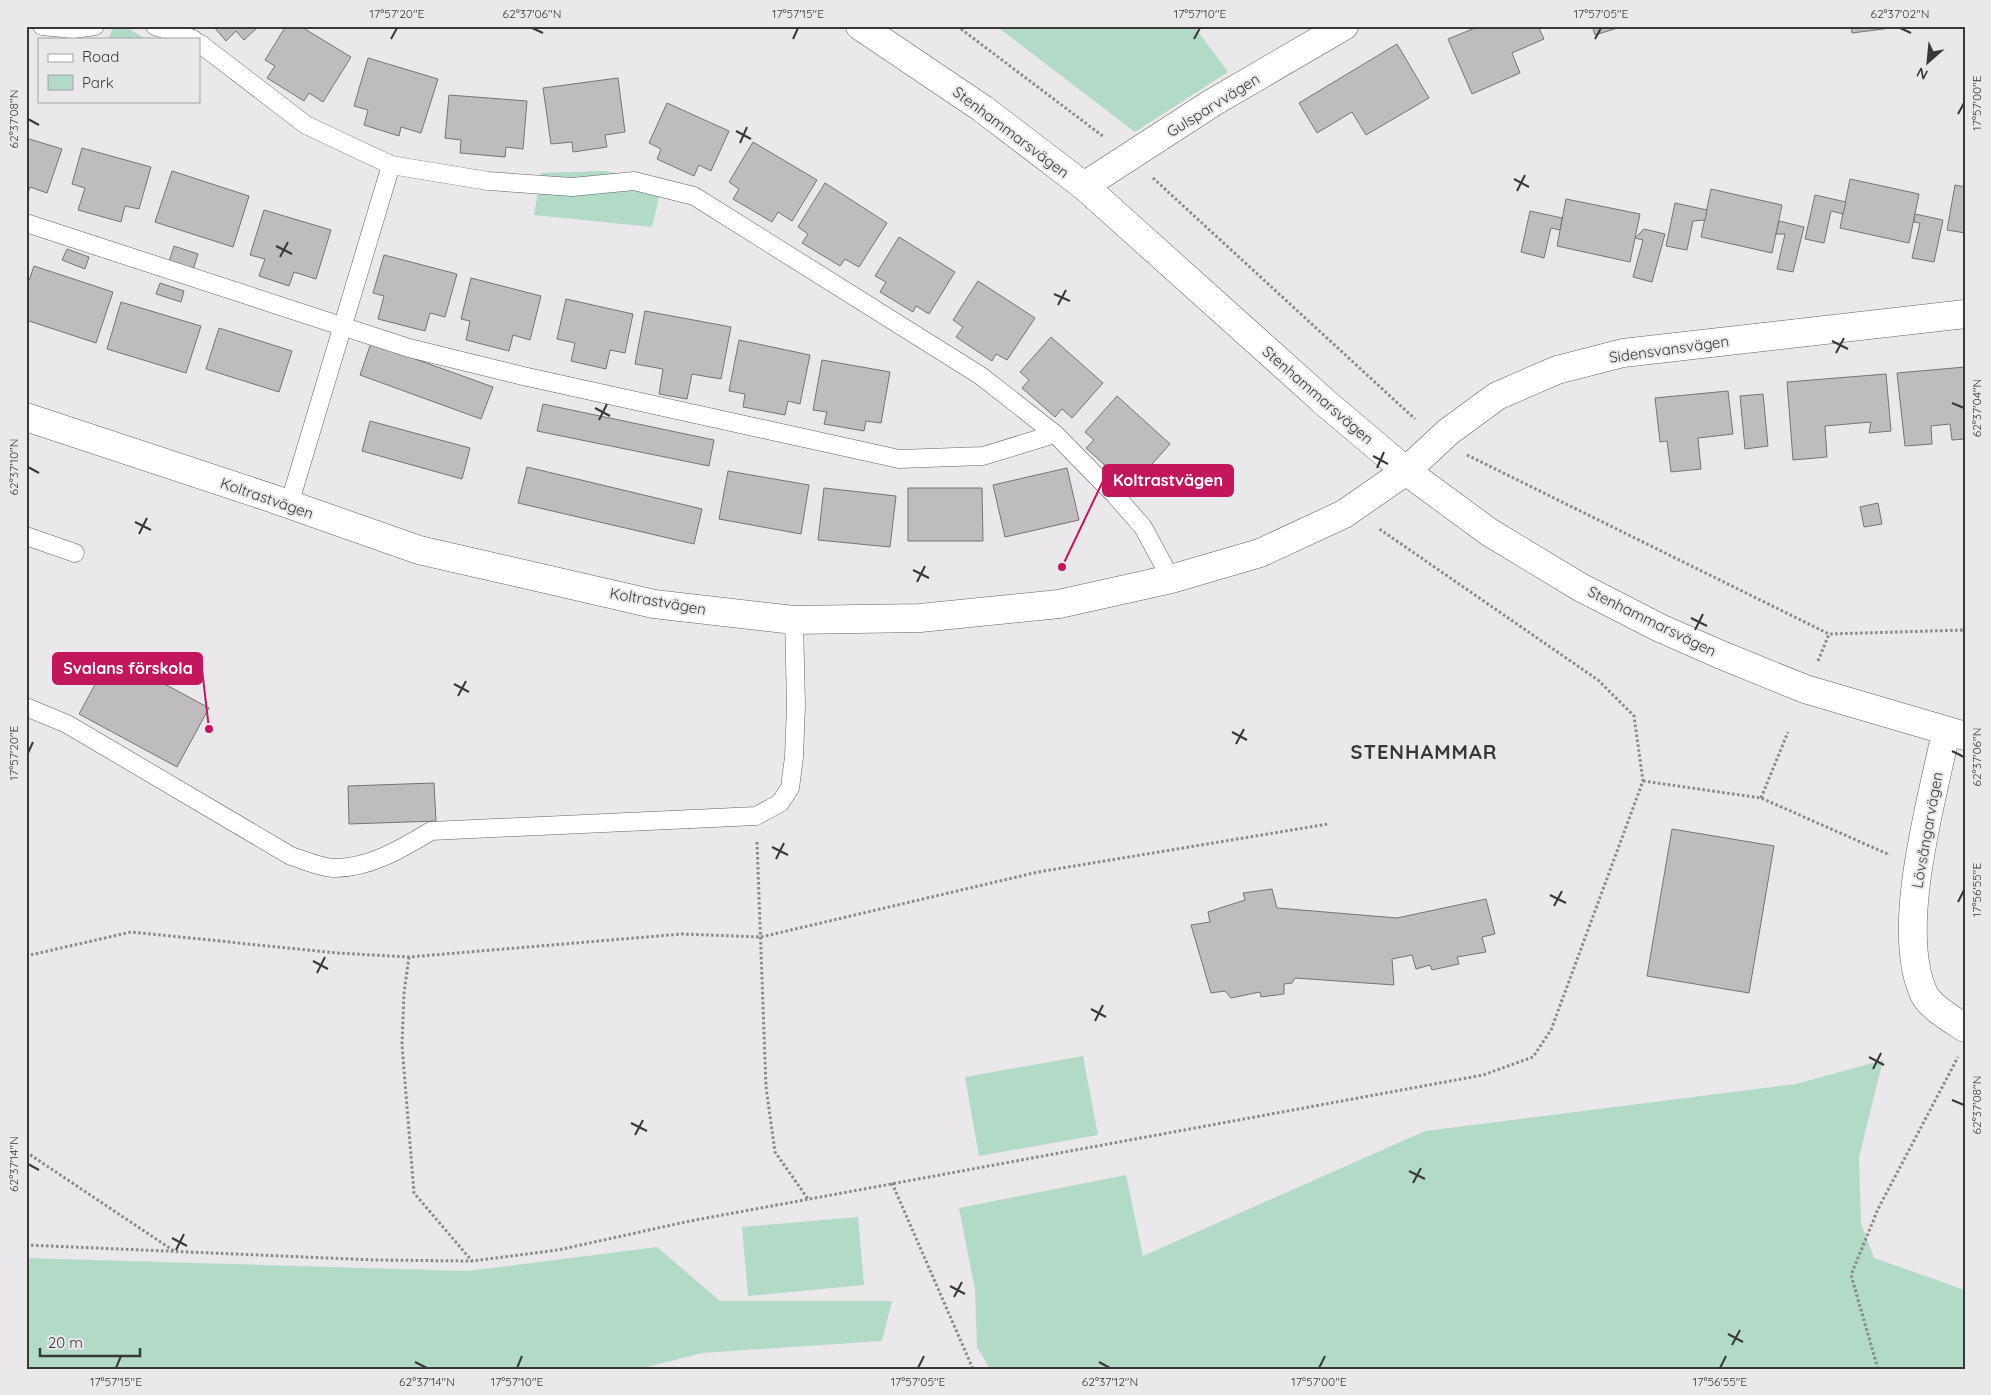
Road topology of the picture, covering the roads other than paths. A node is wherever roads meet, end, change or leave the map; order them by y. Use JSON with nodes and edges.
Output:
{"nodes":[{"id":1,"x":42,"y":26,"type":"edge"},
{"id":2,"x":95,"y":26,"type":"edge"},
{"id":3,"x":155,"y":26,"type":"edge"},
{"id":4,"x":860,"y":26,"type":"edge"},
{"id":5,"x":1344,"y":26,"type":"edge"},
{"id":6,"x":190,"y":38,"type":"edge"},
{"id":7,"x":200,"y":44,"type":"edge"},
{"id":8,"x":391,"y":166,"type":"junction"},
{"id":9,"x":1084,"y":186,"type":"junction"},
{"id":10,"x":26,"y":223,"type":"edge"},
{"id":11,"x":1965,"y":314,"type":"edge"},
{"id":12,"x":343,"y":327,"type":"junction"},
{"id":13,"x":26,"y":417,"type":"edge"},
{"id":14,"x":1055,"y":434,"type":"junction"},
{"id":15,"x":1406,"y":471,"type":"junction"},
{"id":16,"x":288,"y":505,"type":"junction"},
{"id":17,"x":26,"y":536,"type":"edge"},
{"id":18,"x":75,"y":553,"type":"dead end"},
{"id":19,"x":1171,"y":579,"type":"junction"},
{"id":20,"x":794,"y":620,"type":"junction"},
{"id":21,"x":26,"y":707,"type":"edge"},
{"id":22,"x":1956,"y":734,"type":"edge"},
{"id":23,"x":1962,"y":1041,"type":"edge"}],
"edges":[{"from":1,"to":2,"type":"lane"},
{"from":3,"to":6,"type":"lane"},
{"from":4,"to":9,"type":"street","name":"Stenhammarsvägen"},
{"from":5,"to":9,"type":"street","name":"Gulsparvvägen"},
{"from":7,"to":8,"type":"lane"},
{"from":8,"to":12,"type":"lane"},
{"from":8,"to":14,"type":"lane"},
{"from":9,"to":15,"type":"street","name":"Stenhammarsvägen"},
{"from":10,"to":12,"type":"lane"},
{"from":11,"to":15,"type":"street","name":"Sidensvansvägen"},
{"from":12,"to":14,"type":"lane"},
{"from":12,"to":16,"type":"lane"},
{"from":13,"to":16,"type":"street","name":"Koltrastvägen"},
{"from":14,"to":19,"type":"lane"},
{"from":15,"to":19,"type":"street","name":"Koltrastvägen"},
{"from":15,"to":22,"type":"street","name":"Stenhammarsvägen"},
{"from":16,"to":20,"type":"street","name":"Koltrastvägen"},
{"from":17,"to":18,"type":"lane"},
{"from":19,"to":20,"type":"street","name":"Koltrastvägen"},
{"from":20,"to":21,"type":"lane"},
{"from":22,"to":23,"type":"street","name":"Lövsångarvägen"}]}
